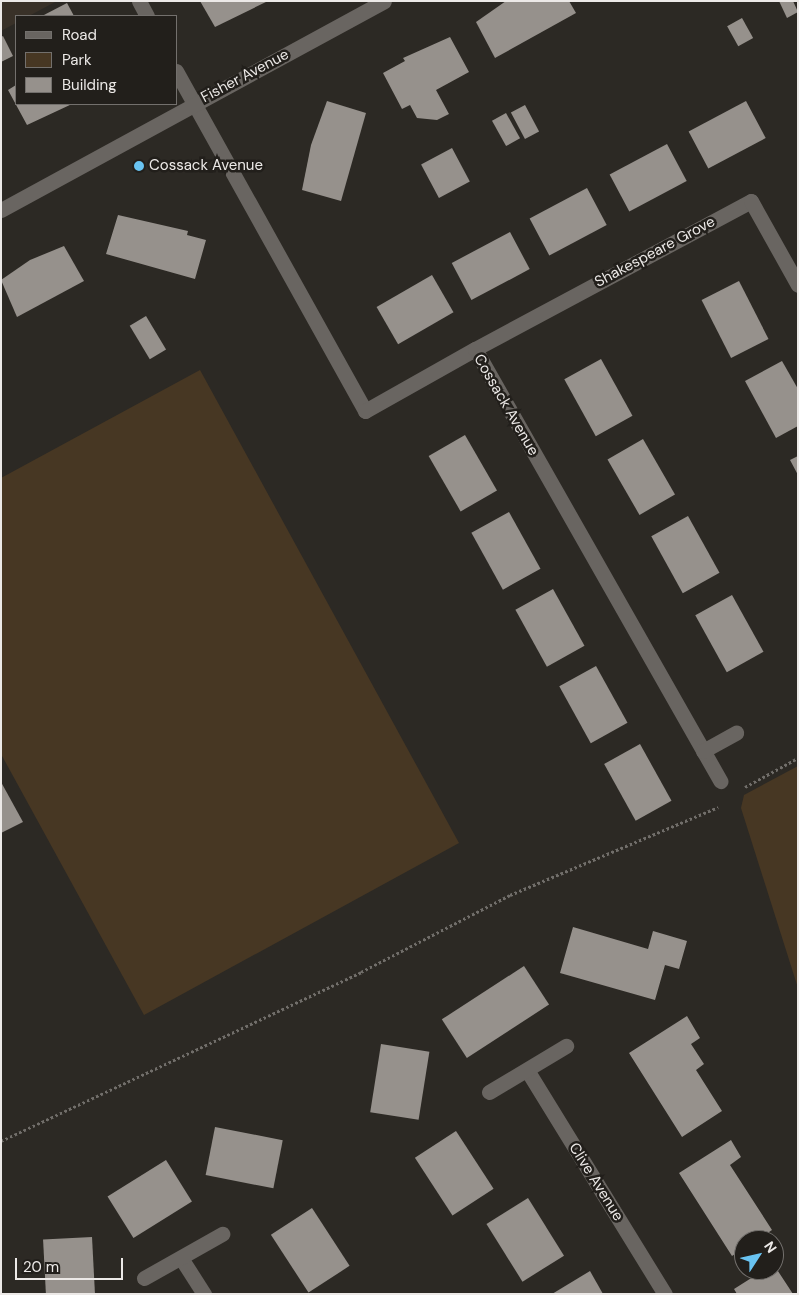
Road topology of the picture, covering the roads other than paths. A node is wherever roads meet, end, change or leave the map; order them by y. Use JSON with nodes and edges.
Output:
{"nodes":[{"id":1,"x":139,"y":1,"type":"edge"},
{"id":2,"x":384,"y":1,"type":"edge"},
{"id":3,"x":146,"y":15,"type":"edge"},
{"id":4,"x":178,"y":75,"type":"edge"},
{"id":5,"x":194,"y":103,"type":"junction"},
{"id":6,"x":1,"y":210,"type":"edge"},
{"id":7,"x":798,"y":285,"type":"edge"},
{"id":8,"x":475,"y":349,"type":"junction"},
{"id":9,"x":736,"y":733,"type":"dead end"},
{"id":10,"x":703,"y":751,"type":"junction"},
{"id":11,"x":720,"y":781,"type":"road end"},
{"id":12,"x":566,"y":1046,"type":"dead end"},
{"id":13,"x":527,"y":1070,"type":"junction"},
{"id":14,"x":489,"y":1092,"type":"dead end"},
{"id":15,"x":222,"y":1234,"type":"dead end"},
{"id":16,"x":181,"y":1258,"type":"junction"},
{"id":17,"x":144,"y":1278,"type":"dead end"},
{"id":18,"x":204,"y":1294,"type":"edge"},
{"id":19,"x":665,"y":1294,"type":"edge"}],
"edges":[{"from":1,"to":3,"type":"street"},
{"from":2,"to":5,"type":"street","name":"Fisher Avenue"},
{"from":4,"to":5,"type":"street","name":"Cossack Avenue"},
{"from":5,"to":6,"type":"street","name":"Fisher Avenue"},
{"from":5,"to":8,"type":"street","name":"Cossack Avenue"},
{"from":7,"to":8,"type":"street","name":"Shakespeare Grove"},
{"from":8,"to":10,"type":"street","name":"Cossack Avenue"},
{"from":9,"to":10,"type":"street"},
{"from":10,"to":11,"type":"street","name":"Cossack Avenue"},
{"from":12,"to":13,"type":"street"},
{"from":13,"to":14,"type":"street"},
{"from":13,"to":19,"type":"street","name":"Clive Avenue"},
{"from":15,"to":16,"type":"street"},
{"from":16,"to":17,"type":"street"},
{"from":16,"to":18,"type":"street"}]}
